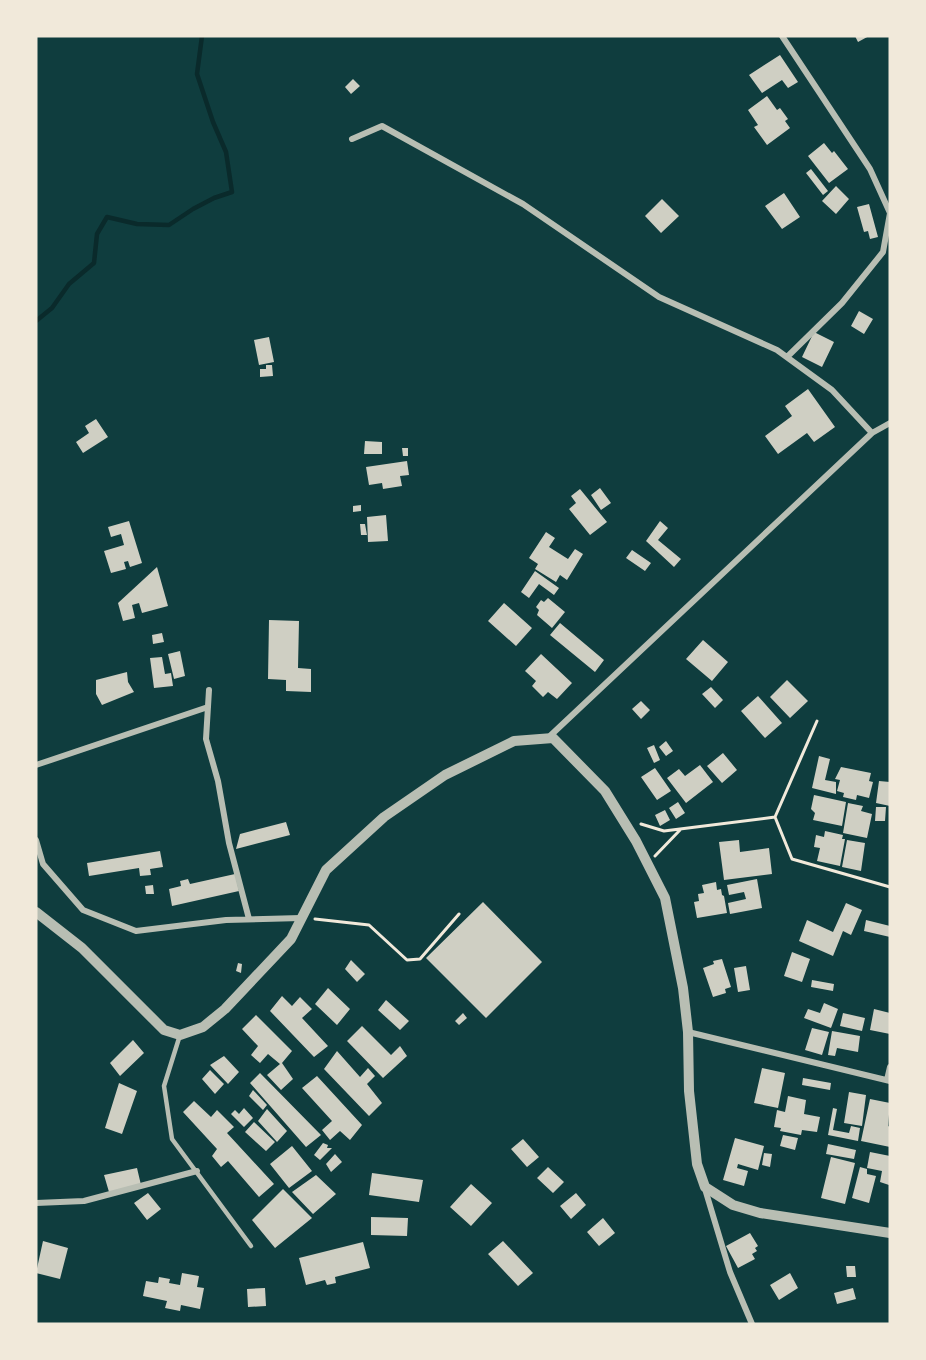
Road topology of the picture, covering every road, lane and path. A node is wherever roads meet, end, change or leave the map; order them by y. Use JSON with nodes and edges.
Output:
{"nodes":[{"id":1,"x":782,"y":36,"type":"edge"},
{"id":2,"x":352,"y":139,"type":"dead end"},
{"id":3,"x":787,"y":357,"type":"junction"},
{"id":4,"x":890,"y":423,"type":"edge"},
{"id":5,"x":872,"y":433,"type":"junction"},
{"id":6,"x":209,"y":690,"type":"dead end"},
{"id":7,"x":208,"y":707,"type":"junction"},
{"id":8,"x":817,"y":721,"type":"dead end"},
{"id":9,"x":553,"y":738,"type":"junction"},
{"id":10,"x":36,"y":765,"type":"edge"},
{"id":11,"x":775,"y":817,"type":"junction"},
{"id":12,"x":622,"y":819,"type":"junction"},
{"id":13,"x":681,"y":829,"type":"junction"},
{"id":14,"x":36,"y":840,"type":"edge"},
{"id":15,"x":648,"y":864,"type":"junction"},
{"id":16,"x":890,"y":886,"type":"edge"},
{"id":17,"x":36,"y":912,"type":"edge"},
{"id":18,"x":459,"y":914,"type":"dead end"},
{"id":19,"x":301,"y":918,"type":"junction"},
{"id":20,"x":249,"y":919,"type":"junction"},
{"id":21,"x":688,"y":1032,"type":"junction"},
{"id":22,"x":180,"y":1035,"type":"junction"},
{"id":23,"x":890,"y":1067,"type":"edge"},
{"id":24,"x":888,"y":1081,"type":"edge"},
{"id":25,"x":197,"y":1171,"type":"junction"},
{"id":26,"x":705,"y":1187,"type":"junction"},
{"id":27,"x":36,"y":1203,"type":"edge"},
{"id":28,"x":890,"y":1233,"type":"edge"},
{"id":29,"x":251,"y":1246,"type":"dead end"},
{"id":30,"x":752,"y":1324,"type":"edge"}],
"edges":[{"from":1,"to":3,"type":"street"},
{"from":2,"to":3,"type":"street"},
{"from":3,"to":5,"type":"street"},
{"from":4,"to":5,"type":"street"},
{"from":5,"to":9,"type":"street"},
{"from":6,"to":7,"type":"street"},
{"from":7,"to":10,"type":"street"},
{"from":7,"to":20,"type":"street"},
{"from":8,"to":11,"type":"path"},
{"from":9,"to":12,"type":"street"},
{"from":9,"to":19,"type":"street"},
{"from":11,"to":13,"type":"path"},
{"from":11,"to":16,"type":"path"},
{"from":12,"to":13,"type":"path"},
{"from":12,"to":15,"type":"street"},
{"from":13,"to":15,"type":"path"},
{"from":14,"to":20,"type":"street"},
{"from":15,"to":21,"type":"street"},
{"from":17,"to":22,"type":"street"},
{"from":18,"to":19,"type":"path"},
{"from":19,"to":20,"type":"street"},
{"from":19,"to":22,"type":"street"},
{"from":21,"to":24,"type":"street"},
{"from":21,"to":26,"type":"street"},
{"from":22,"to":25,"type":"lane"},
{"from":23,"to":24,"type":"street"},
{"from":25,"to":27,"type":"street"},
{"from":25,"to":29,"type":"lane"},
{"from":26,"to":28,"type":"street"},
{"from":26,"to":30,"type":"street"}]}
